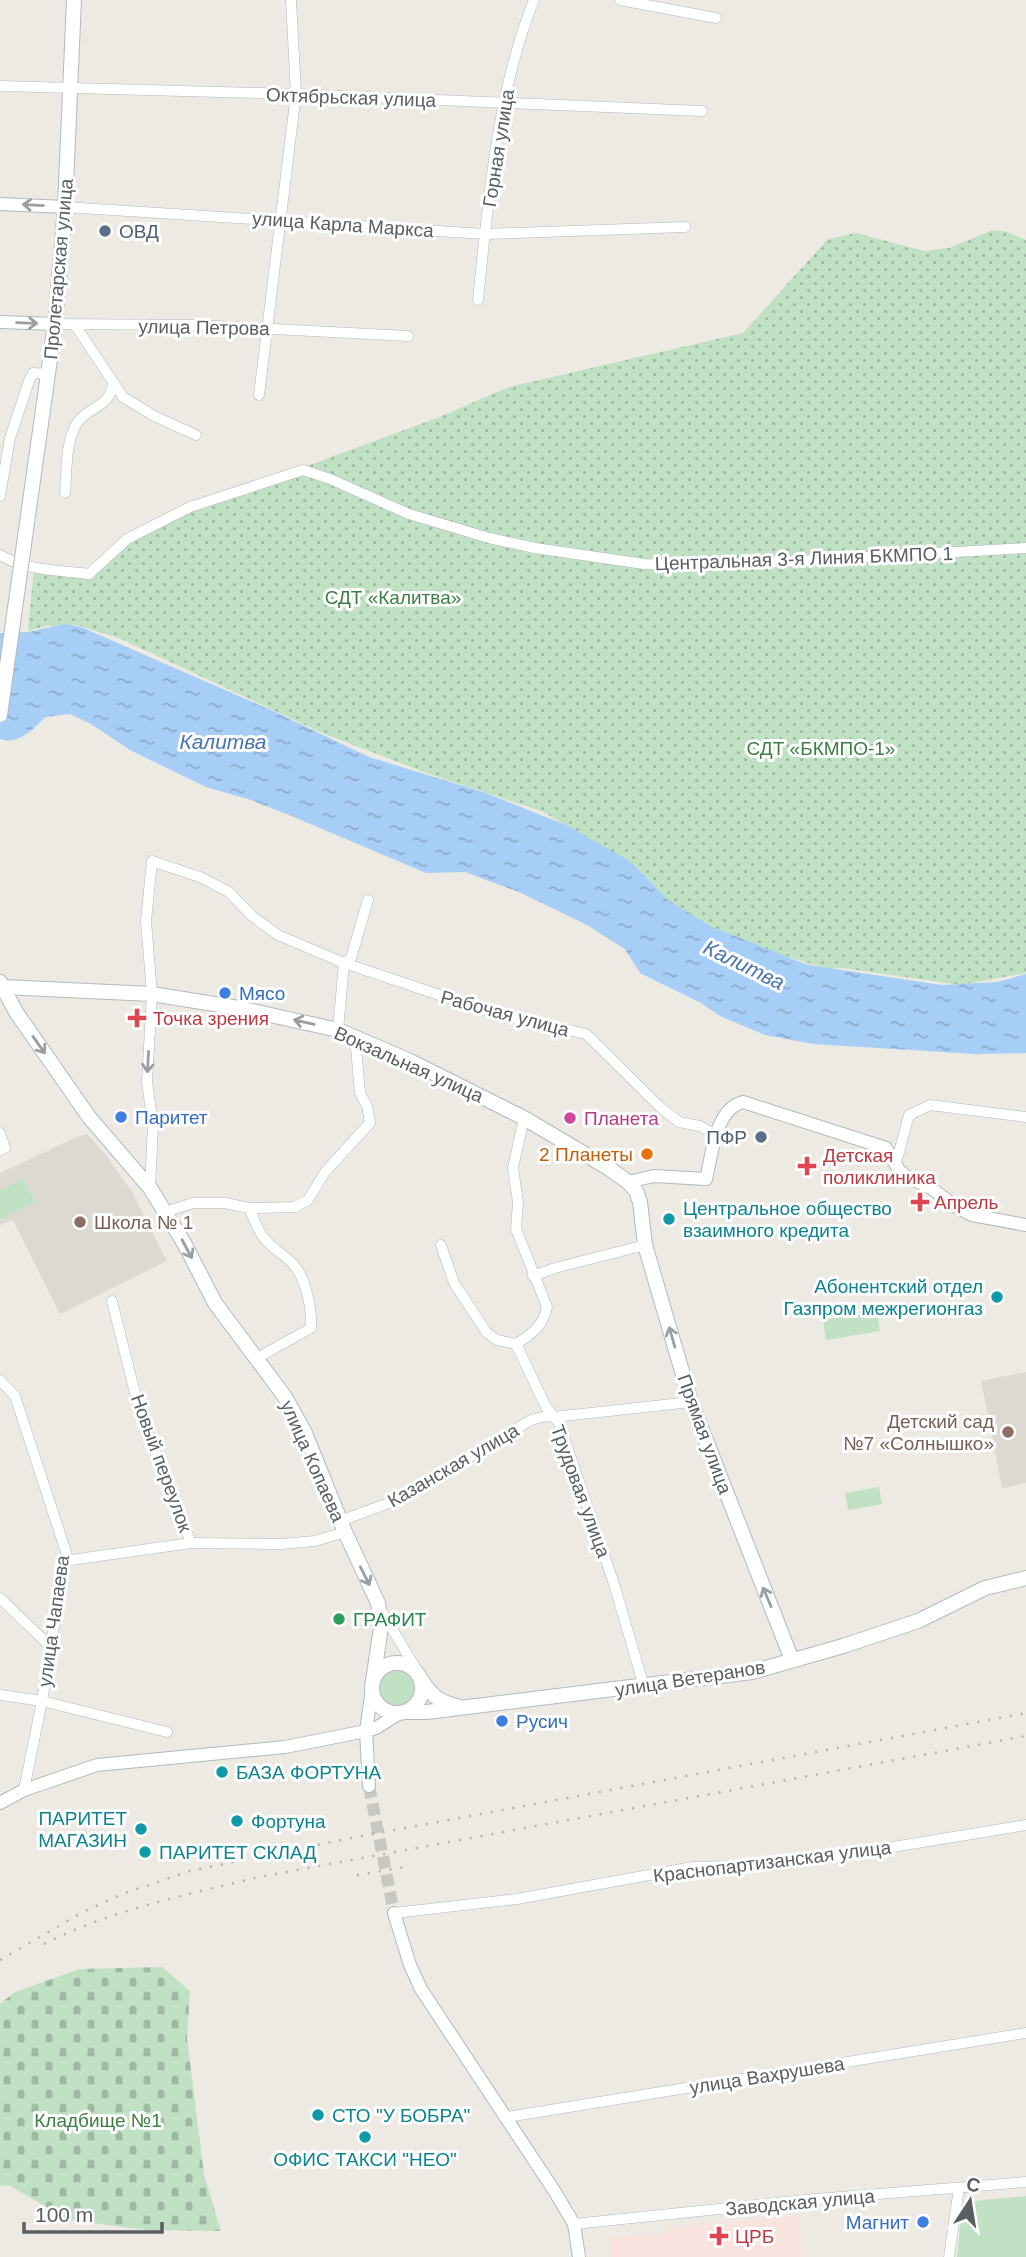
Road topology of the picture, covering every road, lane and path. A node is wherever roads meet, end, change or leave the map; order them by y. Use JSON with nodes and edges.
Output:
{"nodes":[{"id":1,"x":74,"y":0,"type":"edge"},
{"id":2,"x":291,"y":0,"type":"edge"},
{"id":3,"x":534,"y":0,"type":"edge"},
{"id":4,"x":620,"y":0,"type":"edge"},
{"id":5,"x":716,"y":18,"type":"dead end"},
{"id":6,"x":0,"y":86,"type":"edge"},
{"id":7,"x":70,"y":89,"type":"junction"},
{"id":8,"x":296,"y":94,"type":"junction"},
{"id":9,"x":504,"y":103,"type":"junction"},
{"id":10,"x":702,"y":111,"type":"dead end"},
{"id":11,"x":0,"y":204,"type":"edge"},
{"id":12,"x":65,"y":206,"type":"junction"},
{"id":13,"x":281,"y":219,"type":"junction"},
{"id":14,"x":685,"y":227,"type":"dead end"},
{"id":15,"x":485,"y":234,"type":"junction"},
{"id":16,"x":478,"y":300,"type":"dead end"},
{"id":17,"x":0,"y":322,"type":"edge"},
{"id":18,"x":55,"y":324,"type":"junction"},
{"id":19,"x":75,"y":326,"type":"junction"},
{"id":20,"x":268,"y":329,"type":"junction"},
{"id":21,"x":408,"y":336,"type":"dead end"},
{"id":22,"x":48,"y":374,"type":"junction"},
{"id":23,"x":113,"y":385,"type":"junction"},
{"id":24,"x":259,"y":395,"type":"dead end"},
{"id":25,"x":196,"y":435,"type":"dead end"},
{"id":26,"x":65,"y":493,"type":"dead end"},
{"id":27,"x":0,"y":496,"type":"edge"},
{"id":28,"x":1026,"y":548,"type":"edge"},
{"id":29,"x":0,"y":555,"type":"edge"},
{"id":30,"x":0,"y":715,"type":"edge"},
{"id":31,"x":368,"y":900,"type":"dead end"},
{"id":32,"x":344,"y":963,"type":"junction"},
{"id":33,"x":1,"y":986,"type":"edge"},
{"id":34,"x":152,"y":994,"type":"junction"},
{"id":35,"x":338,"y":1030,"type":"junction"},
{"id":36,"x":355,"y":1037,"type":"junction"},
{"id":37,"x":1026,"y":1117,"type":"edge"},
{"id":38,"x":524,"y":1118,"type":"junction"},
{"id":39,"x":0,"y":1132,"type":"edge"},
{"id":40,"x":717,"y":1136,"type":"junction"},
{"id":41,"x":2,"y":1149,"type":"edge"},
{"id":42,"x":896,"y":1163,"type":"junction"},
{"id":43,"x":628,"y":1182,"type":"junction"},
{"id":44,"x":150,"y":1188,"type":"junction"},
{"id":45,"x":640,"y":1202,"type":"joint"},
{"id":46,"x":249,"y":1208,"type":"junction"},
{"id":47,"x":165,"y":1212,"type":"junction"},
{"id":48,"x":1026,"y":1225,"type":"edge"},
{"id":49,"x":441,"y":1245,"type":"dead end"},
{"id":50,"x":645,"y":1245,"type":"junction"},
{"id":51,"x":533,"y":1276,"type":"junction"},
{"id":52,"x":112,"y":1301,"type":"dead end"},
{"id":53,"x":516,"y":1344,"type":"junction"},
{"id":54,"x":257,"y":1358,"type":"junction"},
{"id":55,"x":0,"y":1380,"type":"edge"},
{"id":56,"x":691,"y":1402,"type":"junction"},
{"id":57,"x":555,"y":1417,"type":"junction"},
{"id":58,"x":343,"y":1527,"type":"junction"},
{"id":59,"x":191,"y":1543,"type":"junction"},
{"id":60,"x":64,"y":1561,"type":"junction"},
{"id":61,"x":1026,"y":1577,"type":"edge"},
{"id":62,"x":0,"y":1598,"type":"edge"},
{"id":63,"x":378,"y":1603,"type":"junction"},
{"id":64,"x":50,"y":1646,"type":"junction"},
{"id":65,"x":792,"y":1660,"type":"junction"},
{"id":66,"x":420,"y":1678,"type":"junction"},
{"id":67,"x":373,"y":1685,"type":"junction"},
{"id":68,"x":644,"y":1687,"type":"junction"},
{"id":69,"x":0,"y":1695,"type":"edge"},
{"id":70,"x":42,"y":1702,"type":"junction"},
{"id":71,"x":466,"y":1707,"type":"junction"},
{"id":72,"x":402,"y":1713,"type":"junction"},
{"id":73,"x":366,"y":1731,"type":"junction"},
{"id":74,"x":167,"y":1732,"type":"dead end"},
{"id":75,"x":369,"y":1786,"type":"tunnel mouth"},
{"id":76,"x":24,"y":1790,"type":"junction"},
{"id":77,"x":0,"y":1803,"type":"edge"},
{"id":78,"x":1026,"y":1825,"type":"edge"},
{"id":79,"x":394,"y":1913,"type":"joint"},
{"id":80,"x":1026,"y":2033,"type":"edge"},
{"id":81,"x":507,"y":2116,"type":"junction"},
{"id":82,"x":1026,"y":2182,"type":"edge"},
{"id":83,"x":959,"y":2188,"type":"junction"},
{"id":84,"x":573,"y":2224,"type":"junction"},
{"id":85,"x":579,"y":2257,"type":"edge"},
{"id":86,"x":949,"y":2257,"type":"edge"}],
"edges":[{"from":1,"to":7,"type":"main road","name":"Пролетарская улица"},
{"from":2,"to":8,"type":"street"},
{"from":3,"to":9,"type":"street","name":"Горная улица"},
{"from":4,"to":5,"type":"street"},
{"from":6,"to":7,"type":"street","name":"Октябрьская улица"},
{"from":7,"to":8,"type":"street","name":"Октябрьская улица"},
{"from":7,"to":12,"type":"main road","name":"Пролетарская улица"},
{"from":8,"to":9,"type":"street","name":"Октябрьская улица"},
{"from":8,"to":13,"type":"street"},
{"from":9,"to":10,"type":"street","name":"Октябрьская улица"},
{"from":9,"to":15,"type":"street","name":"Горная улица"},
{"from":12,"to":11,"type":"street","name":"улица Карла Маркса","one_way":true},
{"from":12,"to":13,"type":"street","name":"улица Карла Маркса"},
{"from":12,"to":18,"type":"main road","name":"Пролетарская улица"},
{"from":13,"to":15,"type":"street","name":"улица Карла Маркса"},
{"from":13,"to":20,"type":"street"},
{"from":14,"to":15,"type":"street","name":"улица Карла Маркса"},
{"from":15,"to":16,"type":"street","name":"Горная улица"},
{"from":17,"to":18,"type":"street","name":"улица Петрова","one_way":true},
{"from":18,"to":19,"type":"street","name":"улица Петрова"},
{"from":18,"to":22,"type":"main road","name":"Пролетарская улица"},
{"from":19,"to":20,"type":"street","name":"улица Петрова"},
{"from":19,"to":23,"type":"street"},
{"from":20,"to":21,"type":"street","name":"улица Петрова"},
{"from":20,"to":24,"type":"street"},
{"from":22,"to":27,"type":"street"},
{"from":22,"to":30,"type":"main road","name":"Пролетарская улица","bridge":true},
{"from":23,"to":25,"type":"street"},
{"from":23,"to":26,"type":"street"},
{"from":28,"to":29,"type":"street","name":"Центральная 3-я Линия БКМПО 1"},
{"from":31,"to":32,"type":"street"},
{"from":32,"to":34,"type":"street","name":"Рабочая улица"},
{"from":32,"to":35,"type":"street"},
{"from":32,"to":40,"type":"street","name":"Рабочая улица"},
{"from":33,"to":34,"type":"main road","name":"Вокзальная улица"},
{"from":33,"to":44,"type":"main road","name":"улица Копаева","one_way":true},
{"from":35,"to":34,"type":"main road","name":"Вокзальная улица","one_way":true},
{"from":34,"to":44,"type":"street","one_way":true},
{"from":35,"to":36,"type":"main road","name":"Вокзальная улица"},
{"from":36,"to":38,"type":"main road","name":"Вокзальная улица"},
{"from":36,"to":46,"type":"street"},
{"from":37,"to":42,"type":"street"},
{"from":38,"to":43,"type":"main road","name":"Вокзальная улица"},
{"from":38,"to":51,"type":"street"},
{"from":39,"to":41,"type":"street"},
{"from":40,"to":42,"type":"street"},
{"from":40,"to":43,"type":"street"},
{"from":42,"to":48,"type":"street"},
{"from":43,"to":45,"type":"main road","name":"Вокзальная улица"},
{"from":44,"to":47,"type":"main road","name":"улица Копаева"},
{"from":45,"to":50,"type":"main road","name":"Прямая улица"},
{"from":46,"to":47,"type":"street"},
{"from":46,"to":54,"type":"street"},
{"from":47,"to":54,"type":"main road","name":"улица Копаева","one_way":true},
{"from":49,"to":53,"type":"street"},
{"from":50,"to":51,"type":"street"},
{"from":56,"to":50,"type":"main road","name":"Прямая улица","one_way":true},
{"from":51,"to":53,"type":"street"},
{"from":52,"to":59,"type":"street","name":"Новый переулок"},
{"from":53,"to":57,"type":"street","name":"Трудовая улица"},
{"from":54,"to":58,"type":"main road","name":"улица Копаева"},
{"from":55,"to":60,"type":"street","name":"улица Чапаева"},
{"from":56,"to":57,"type":"street","name":"Казанская улица"},
{"from":65,"to":56,"type":"main road","name":"Прямая улица","one_way":true},
{"from":57,"to":58,"type":"street","name":"Казанская улица"},
{"from":57,"to":68,"type":"street","name":"Трудовая улица"},
{"from":58,"to":59,"type":"street","name":"Казанская улица"},
{"from":58,"to":63,"type":"main road","name":"улица Копаева","one_way":true},
{"from":59,"to":60,"type":"street","name":"Казанская улица"},
{"from":60,"to":64,"type":"street","name":"улица Чапаева"},
{"from":61,"to":65,"type":"main road","name":"улица Ветеранов"},
{"from":62,"to":64,"type":"street"},
{"from":63,"to":66,"type":"street"},
{"from":63,"to":67,"type":"main road","name":"улица Копаева"},
{"from":64,"to":70,"type":"street","name":"улица Чапаева"},
{"from":65,"to":68,"type":"main road","name":"улица Ветеранов"},
{"from":66,"to":67,"type":"main road"},
{"from":66,"to":71,"type":"main road"},
{"from":66,"to":72,"type":"main road"},
{"from":67,"to":72,"type":"main road"},
{"from":67,"to":73,"type":"street"},
{"from":68,"to":71,"type":"main road","name":"улица Ветеранов"},
{"from":69,"to":70,"type":"street"},
{"from":70,"to":74,"type":"street"},
{"from":70,"to":76,"type":"street","name":"улица Чапаева"},
{"from":71,"to":72,"type":"main road","name":"улица Ветеранов"},
{"from":72,"to":73,"type":"street"},
{"from":73,"to":75,"type":"street"},
{"from":73,"to":76,"type":"street"},
{"from":76,"to":77,"type":"street"},
{"from":78,"to":79,"type":"street","name":"Краснопартизанская улица"},
{"from":79,"to":81,"type":"street"},
{"from":80,"to":81,"type":"street","name":"улица Вахрушева"},
{"from":81,"to":84,"type":"street"},
{"from":82,"to":83,"type":"street","name":"Заводская улица"},
{"from":83,"to":84,"type":"street","name":"Заводская улица"},
{"from":83,"to":86,"type":"street"},
{"from":84,"to":85,"type":"street"}]}
